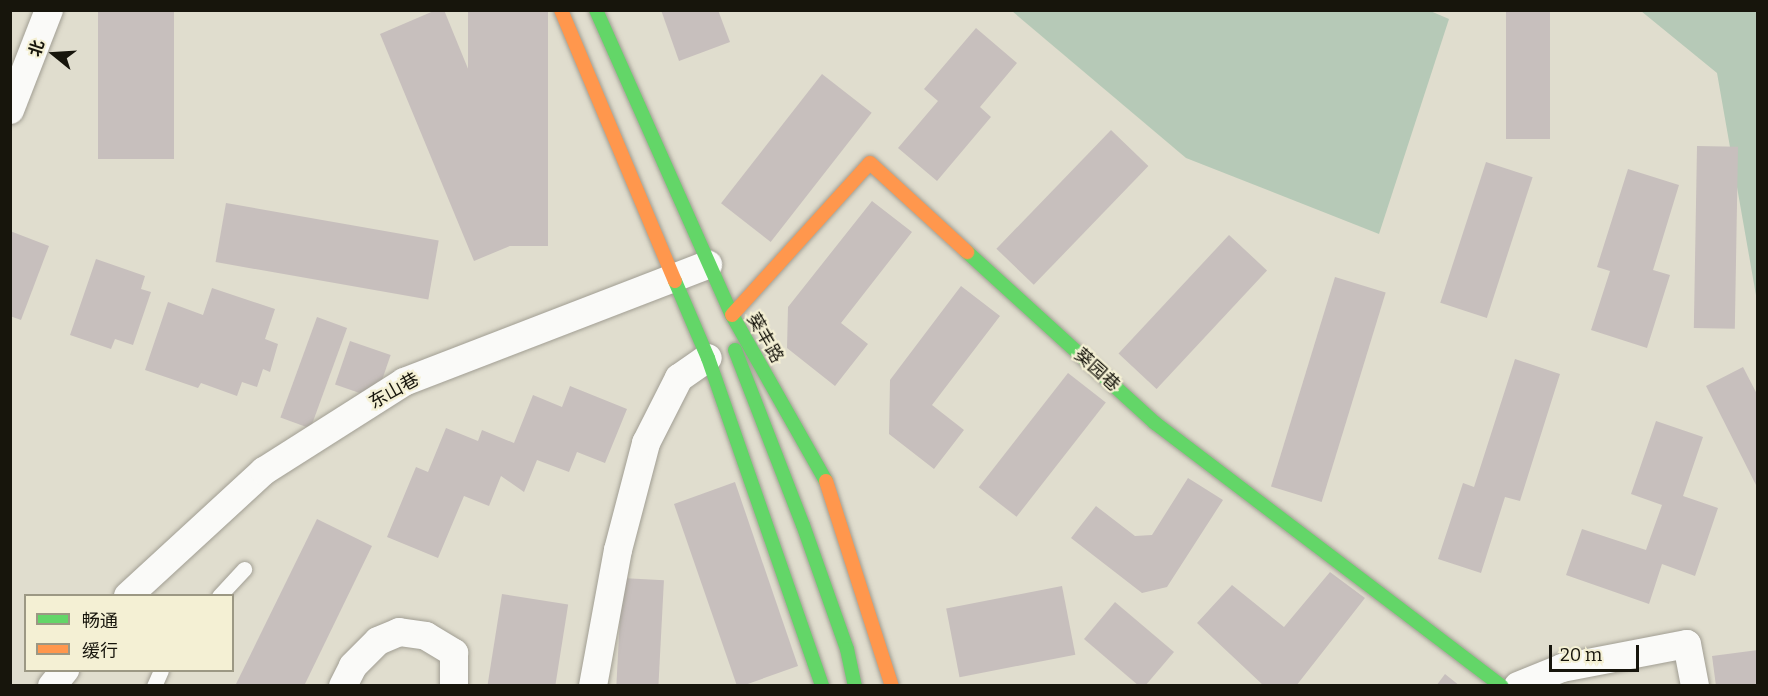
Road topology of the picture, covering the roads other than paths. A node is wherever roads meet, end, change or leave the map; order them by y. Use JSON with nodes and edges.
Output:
{"nodes":[{"id":1,"x":49,"y":10,"type":"edge"},
{"id":2,"x":561,"y":10,"type":"edge"},
{"id":3,"x":596,"y":10,"type":"edge"},
{"id":4,"x":10,"y":110,"type":"edge"},
{"id":5,"x":708,"y":265,"type":"junction"},
{"id":6,"x":677,"y":278,"type":"junction"},
{"id":7,"x":732,"y":315,"type":"junction"},
{"id":8,"x":708,"y":358,"type":"junction"},
{"id":9,"x":749,"y":394,"type":"junction"},
{"id":10,"x":244,"y":569,"type":"dead end"},
{"id":11,"x":130,"y":594,"type":"edge"},
{"id":12,"x":221,"y":594,"type":"edge"},
{"id":13,"x":63,"y":672,"type":"edge"},
{"id":14,"x":160,"y":672,"type":"edge"},
{"id":15,"x":52,"y":686,"type":"edge"},
{"id":16,"x":154,"y":686,"type":"edge"},
{"id":17,"x":342,"y":686,"type":"edge"},
{"id":18,"x":454,"y":686,"type":"edge"},
{"id":19,"x":592,"y":686,"type":"edge"},
{"id":20,"x":822,"y":686,"type":"edge"},
{"id":21,"x":855,"y":686,"type":"edge"},
{"id":22,"x":892,"y":686,"type":"edge"},
{"id":23,"x":1501,"y":686,"type":"edge"},
{"id":24,"x":1518,"y":686,"type":"edge"},
{"id":25,"x":1695,"y":686,"type":"edge"}],
"edges":[{"from":1,"to":4,"type":"street"},
{"from":2,"to":6,"type":"main road"},
{"from":3,"to":5,"type":"main road","name":"葵丰路"},
{"from":5,"to":6,"type":"street","name":"东山巷"},
{"from":5,"to":7,"type":"main road","name":"葵丰路"},
{"from":5,"to":9,"type":"main road"},
{"from":6,"to":8,"type":"main road"},
{"from":6,"to":9,"type":"main road"},
{"from":6,"to":11,"type":"street","name":"东山巷"},
{"from":7,"to":22,"type":"main road","name":"葵丰路"},
{"from":7,"to":23,"type":"main road","name":"葵园巷"},
{"from":8,"to":19,"type":"street"},
{"from":8,"to":20,"type":"main road"},
{"from":9,"to":21,"type":"main road"},
{"from":10,"to":12,"type":"lane"},
{"from":13,"to":15,"type":"street"},
{"from":14,"to":16,"type":"lane"},
{"from":17,"to":18,"type":"street"},
{"from":24,"to":25,"type":"street"}]}
